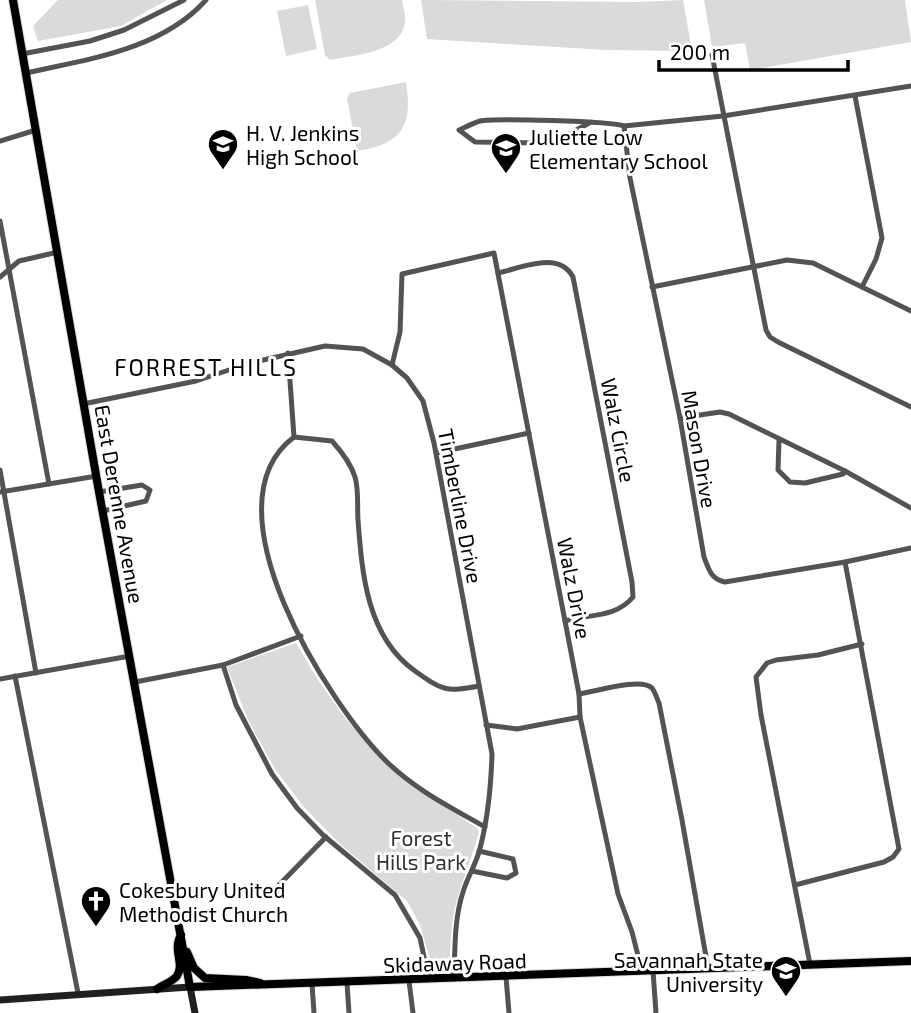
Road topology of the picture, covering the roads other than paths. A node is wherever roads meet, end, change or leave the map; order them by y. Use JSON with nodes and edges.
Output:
{"nodes":[{"id":1,"x":13,"y":0,"type":"edge"},
{"id":2,"x":184,"y":0,"type":"edge"},
{"id":3,"x":206,"y":0,"type":"edge"},
{"id":4,"x":22,"y":54,"type":"junction"},
{"id":5,"x":712,"y":55,"type":"dead end"},
{"id":6,"x":26,"y":73,"type":"junction"},
{"id":7,"x":911,"y":86,"type":"edge"},
{"id":8,"x":855,"y":96,"type":"junction"},
{"id":9,"x":723,"y":116,"type":"junction"},
{"id":10,"x":592,"y":122,"type":"junction"},
{"id":11,"x":624,"y":125,"type":"junction"},
{"id":12,"x":36,"y":130,"type":"junction"},
{"id":13,"x":0,"y":141,"type":"edge"},
{"id":14,"x":0,"y":221,"type":"edge"},
{"id":15,"x":58,"y":252,"type":"junction"},
{"id":16,"x":752,"y":266,"type":"junction"},
{"id":17,"x":8,"y":271,"type":"junction"},
{"id":18,"x":498,"y":272,"type":"junction"},
{"id":19,"x":0,"y":277,"type":"edge"},
{"id":20,"x":652,"y":287,"type":"junction"},
{"id":21,"x":862,"y":287,"type":"junction"},
{"id":22,"x":911,"y":311,"type":"edge"},
{"id":23,"x":288,"y":353,"type":"junction"},
{"id":24,"x":393,"y":365,"type":"junction"},
{"id":25,"x":83,"y":404,"type":"junction"},
{"id":26,"x":911,"y":407,"type":"edge"},
{"id":27,"x":680,"y":418,"type":"junction"},
{"id":28,"x":529,"y":433,"type":"junction"},
{"id":29,"x":294,"y":437,"type":"junction"},
{"id":30,"x":779,"y":440,"type":"junction"},
{"id":31,"x":436,"y":453,"type":"junction"},
{"id":32,"x":0,"y":470,"type":"edge"},
{"id":33,"x":845,"y":471,"type":"junction"},
{"id":34,"x":97,"y":477,"type":"junction"},
{"id":35,"x":49,"y":484,"type":"junction"},
{"id":36,"x":2,"y":492,"type":"edge"},
{"id":37,"x":99,"y":492,"type":"junction"},
{"id":38,"x":911,"y":508,"type":"edge"},
{"id":39,"x":103,"y":511,"type":"junction"},
{"id":40,"x":911,"y":548,"type":"edge"},
{"id":41,"x":845,"y":562,"type":"junction"},
{"id":42,"x":565,"y":621,"type":"junction"},
{"id":43,"x":301,"y":636,"type":"junction"},
{"id":44,"x":862,"y":643,"type":"junction"},
{"id":45,"x":130,"y":656,"type":"junction"},
{"id":46,"x":223,"y":665,"type":"junction"},
{"id":47,"x":36,"y":673,"type":"junction"},
{"id":48,"x":15,"y":676,"type":"junction"},
{"id":49,"x":0,"y":678,"type":"edge"},
{"id":50,"x":135,"y":682,"type":"junction"},
{"id":51,"x":479,"y":686,"type":"junction"},
{"id":52,"x":579,"y":694,"type":"junction"},
{"id":53,"x":580,"y":717,"type":"junction"},
{"id":54,"x":486,"y":725,"type":"junction"},
{"id":55,"x":485,"y":827,"type":"junction"},
{"id":56,"x":326,"y":837,"type":"junction"},
{"id":57,"x":479,"y":851,"type":"junction"},
{"id":58,"x":472,"y":871,"type":"junction"},
{"id":59,"x":795,"y":885,"type":"junction"},
{"id":60,"x":278,"y":887,"type":"dead end"},
{"id":61,"x":182,"y":940,"type":"junction"},
{"id":62,"x":911,"y":961,"type":"edge"},
{"id":63,"x":810,"y":964,"type":"junction"},
{"id":64,"x":708,"y":968,"type":"junction"},
{"id":65,"x":642,"y":971,"type":"junction"},
{"id":66,"x":653,"y":971,"type":"junction"},
{"id":67,"x":506,"y":977,"type":"junction"},
{"id":68,"x":431,"y":979,"type":"junction"},
{"id":69,"x":454,"y":979,"type":"junction"},
{"id":70,"x":409,"y":981,"type":"junction"},
{"id":71,"x":347,"y":983,"type":"junction"},
{"id":72,"x":312,"y":984,"type":"junction"},
{"id":73,"x":266,"y":986,"type":"junction"},
{"id":74,"x":190,"y":987,"type":"junction"},
{"id":75,"x":157,"y":989,"type":"junction"},
{"id":76,"x":78,"y":993,"type":"junction"},
{"id":77,"x":0,"y":1000,"type":"edge"},
{"id":78,"x":195,"y":1013,"type":"edge"},
{"id":79,"x":314,"y":1013,"type":"edge"},
{"id":80,"x":349,"y":1013,"type":"edge"},
{"id":81,"x":413,"y":1013,"type":"edge"},
{"id":82,"x":509,"y":1013,"type":"edge"},
{"id":83,"x":656,"y":1013,"type":"edge"}],
"edges":[{"from":1,"to":4,"type":"main road","name":"East Derenne Avenue"},
{"from":2,"to":4,"type":"street"},
{"from":3,"to":6,"type":"street"},
{"from":4,"to":6,"type":"main road","name":"East Derenne Avenue"},
{"from":5,"to":9,"type":"street"},
{"from":6,"to":12,"type":"main road","name":"East Derenne Avenue"},
{"from":7,"to":8,"type":"street"},
{"from":8,"to":9,"type":"street"},
{"from":8,"to":21,"type":"street"},
{"from":9,"to":11,"type":"street"},
{"from":9,"to":16,"type":"street"},
{"from":10,"to":10,"type":"street"},
{"from":10,"to":11,"type":"street"},
{"from":11,"to":20,"type":"street","name":"Mason Drive"},
{"from":12,"to":13,"type":"street"},
{"from":12,"to":15,"type":"main road","name":"East Derenne Avenue"},
{"from":14,"to":17,"type":"street"},
{"from":15,"to":17,"type":"street"},
{"from":15,"to":25,"type":"main road","name":"East Derenne Avenue"},
{"from":16,"to":20,"type":"street"},
{"from":16,"to":21,"type":"street"},
{"from":16,"to":26,"type":"street"},
{"from":17,"to":19,"type":"street"},
{"from":17,"to":35,"type":"street"},
{"from":18,"to":24,"type":"street"},
{"from":18,"to":28,"type":"street","name":"Walz Drive"},
{"from":18,"to":42,"type":"street","name":"Walz Circle"},
{"from":20,"to":27,"type":"street","name":"Mason Drive"},
{"from":21,"to":22,"type":"street"},
{"from":23,"to":24,"type":"street","name":"Timberline Drive"},
{"from":23,"to":25,"type":"street","name":"Timberline Drive"},
{"from":23,"to":29,"type":"street"},
{"from":24,"to":31,"type":"street","name":"Timberline Drive"},
{"from":25,"to":34,"type":"main road","name":"East Derenne Avenue"},
{"from":27,"to":30,"type":"street"},
{"from":27,"to":41,"type":"street","name":"Mason Drive"},
{"from":28,"to":31,"type":"street"},
{"from":28,"to":42,"type":"street","name":"Walz Drive"},
{"from":29,"to":43,"type":"street"},
{"from":29,"to":51,"type":"street"},
{"from":30,"to":33,"type":"street"},
{"from":30,"to":33,"type":"street"},
{"from":31,"to":51,"type":"street","name":"Timberline Drive"},
{"from":32,"to":36,"type":"street"},
{"from":33,"to":38,"type":"street"},
{"from":34,"to":35,"type":"street"},
{"from":34,"to":37,"type":"main road","name":"East Derenne Avenue"},
{"from":35,"to":36,"type":"street"},
{"from":36,"to":47,"type":"street"},
{"from":37,"to":39,"type":"main road","name":"East Derenne Avenue"},
{"from":37,"to":39,"type":"street"},
{"from":39,"to":45,"type":"main road","name":"East Derenne Avenue"},
{"from":40,"to":41,"type":"street","name":"Mason Drive"},
{"from":41,"to":44,"type":"street"},
{"from":42,"to":52,"type":"street","name":"Walz Drive"},
{"from":43,"to":46,"type":"street"},
{"from":43,"to":55,"type":"street"},
{"from":44,"to":59,"type":"street"},
{"from":44,"to":59,"type":"street"},
{"from":45,"to":47,"type":"street"},
{"from":45,"to":50,"type":"main road","name":"East Derenne Avenue"},
{"from":46,"to":50,"type":"street"},
{"from":46,"to":56,"type":"street"},
{"from":47,"to":48,"type":"street"},
{"from":48,"to":49,"type":"street"},
{"from":48,"to":76,"type":"street"},
{"from":50,"to":61,"type":"main road","name":"East Derenne Avenue"},
{"from":51,"to":54,"type":"street","name":"Timberline Drive"},
{"from":52,"to":53,"type":"street","name":"Walz Drive"},
{"from":52,"to":64,"type":"street"},
{"from":53,"to":54,"type":"street"},
{"from":53,"to":65,"type":"street","name":"Walz Drive"},
{"from":54,"to":55,"type":"street","name":"Timberline Drive"},
{"from":55,"to":57,"type":"street","name":"Timberline Drive"},
{"from":56,"to":60,"type":"street"},
{"from":56,"to":68,"type":"street"},
{"from":57,"to":58,"type":"street","name":"Timberline Drive"},
{"from":57,"to":58,"type":"street"},
{"from":58,"to":69,"type":"street","name":"Timberline Drive"},
{"from":59,"to":63,"type":"street"},
{"from":61,"to":73,"type":"main road"},
{"from":61,"to":74,"type":"main road","name":"East Derenne Avenue"},
{"from":61,"to":75,"type":"main road"},
{"from":62,"to":63,"type":"main road","name":"Skidaway Road"},
{"from":63,"to":64,"type":"main road","name":"Skidaway Road"},
{"from":64,"to":66,"type":"main road","name":"Skidaway Road"},
{"from":65,"to":66,"type":"main road","name":"Skidaway Road"},
{"from":65,"to":67,"type":"main road","name":"Skidaway Road"},
{"from":66,"to":83,"type":"street"},
{"from":67,"to":69,"type":"main road","name":"Skidaway Road"},
{"from":67,"to":82,"type":"street"},
{"from":68,"to":69,"type":"main road","name":"Skidaway Road"},
{"from":68,"to":70,"type":"main road","name":"Skidaway Road"},
{"from":70,"to":71,"type":"main road","name":"Skidaway Road"},
{"from":70,"to":81,"type":"street"},
{"from":71,"to":72,"type":"main road","name":"Skidaway Road"},
{"from":71,"to":80,"type":"street"},
{"from":72,"to":73,"type":"main road","name":"Skidaway Road"},
{"from":72,"to":79,"type":"street"},
{"from":73,"to":74,"type":"main road","name":"Skidaway Road"},
{"from":74,"to":75,"type":"main road","name":"Skidaway Road"},
{"from":74,"to":78,"type":"main road","name":"East Derenne Avenue"},
{"from":75,"to":76,"type":"main road","name":"Skidaway Road"},
{"from":76,"to":77,"type":"main road","name":"Skidaway Road"}]}
